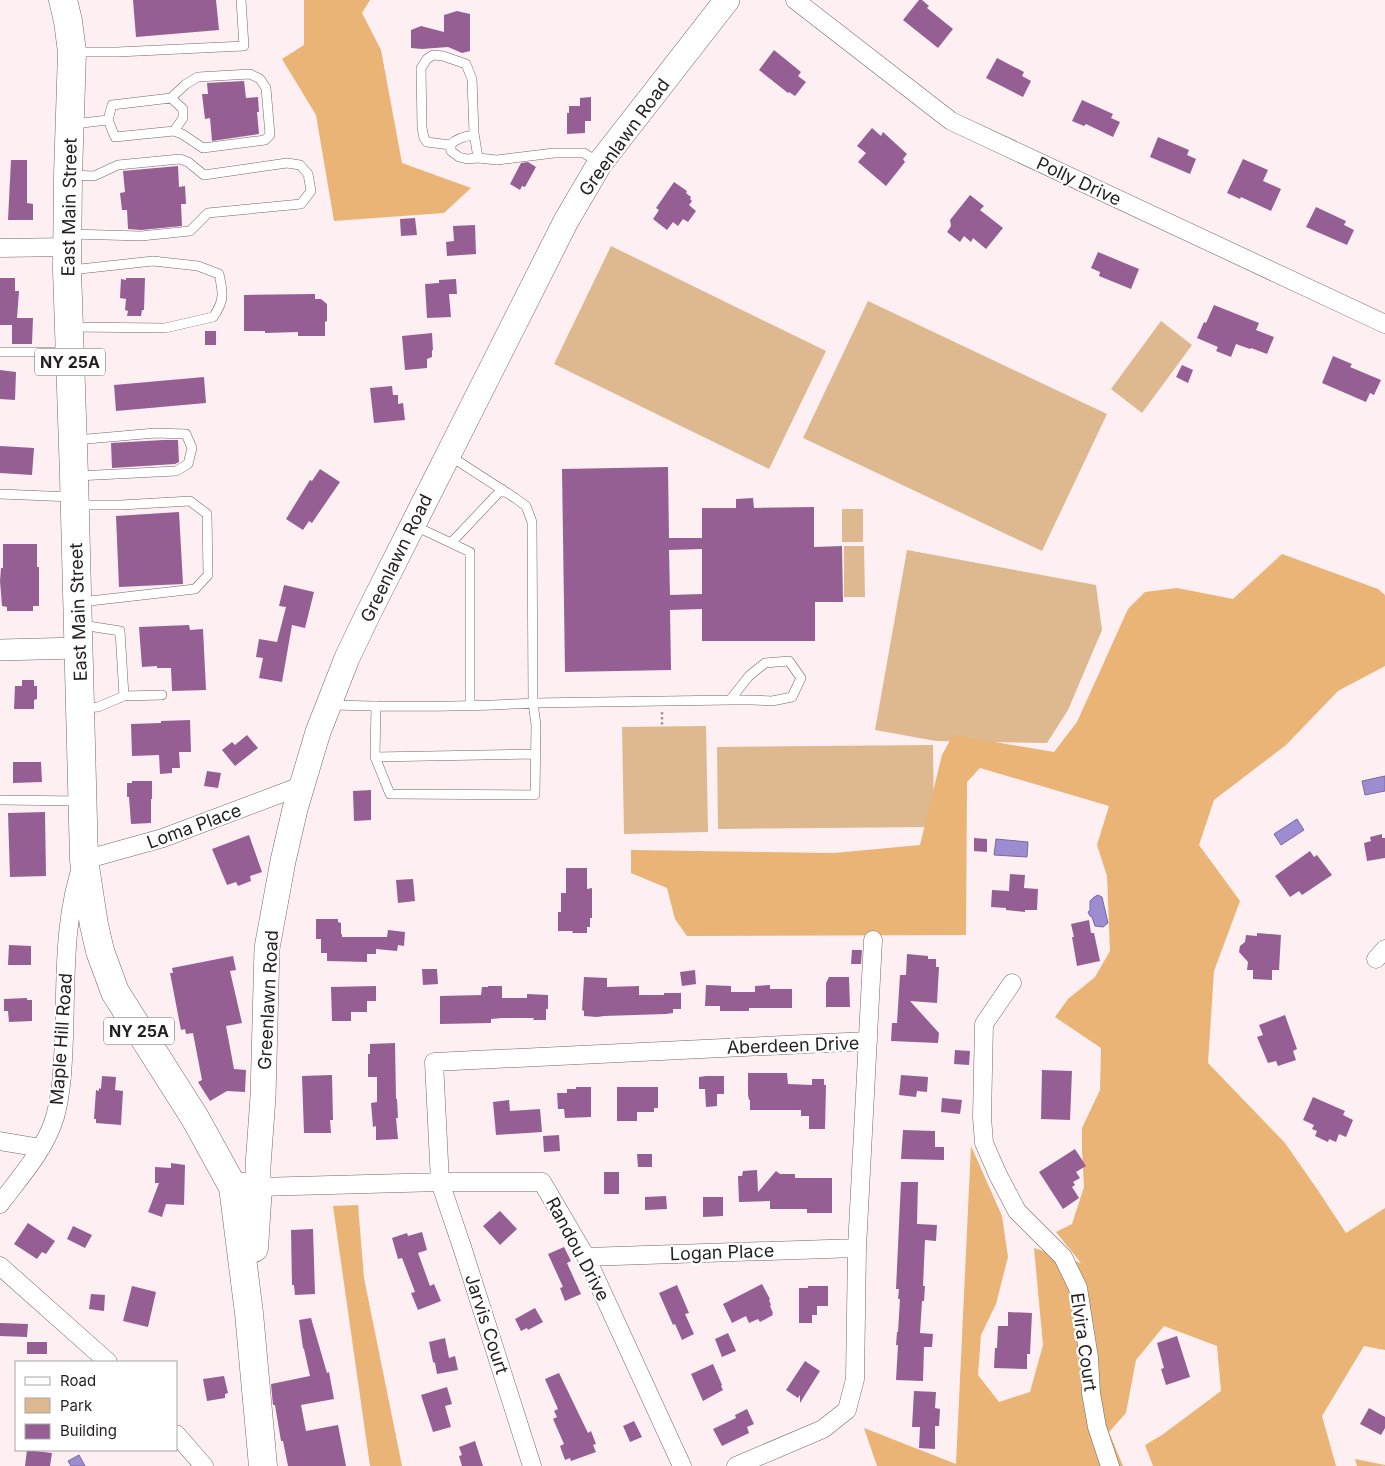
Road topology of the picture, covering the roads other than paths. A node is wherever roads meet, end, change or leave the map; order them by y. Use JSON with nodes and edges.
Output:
{"nodes":[{"id":1,"x":63,"y":0,"type":"edge"},
{"id":2,"x":241,"y":0,"type":"edge"},
{"id":3,"x":727,"y":0,"type":"edge"},
{"id":4,"x":795,"y":0,"type":"edge"},
{"id":5,"x":72,"y":52,"type":"junction"},
{"id":6,"x":171,"y":98,"type":"junction"},
{"id":7,"x":108,"y":120,"type":"junction"},
{"id":8,"x":70,"y":124,"type":"junction"},
{"id":9,"x":174,"y":131,"type":"junction"},
{"id":10,"x":474,"y":135,"type":"junction"},
{"id":11,"x":450,"y":145,"type":"junction"},
{"id":12,"x":478,"y":158,"type":"junction"},
{"id":13,"x":600,"y":163,"type":"junction"},
{"id":14,"x":68,"y":175,"type":"junction"},
{"id":15,"x":0,"y":248,"type":"edge"},
{"id":16,"x":67,"y":250,"type":"junction"},
{"id":17,"x":1385,"y":324,"type":"edge"},
{"id":18,"x":69,"y":339,"type":"junction"},
{"id":19,"x":0,"y":352,"type":"edge"},
{"id":20,"x":85,"y":439,"type":"junction"},
{"id":21,"x":448,"y":454,"type":"junction"},
{"id":22,"x":81,"y":488,"type":"junction"},
{"id":23,"x":502,"y":489,"type":"junction"},
{"id":24,"x":0,"y":494,"type":"edge"},
{"id":25,"x":412,"y":525,"type":"junction"},
{"id":26,"x":450,"y":543,"type":"junction"},
{"id":27,"x":79,"y":625,"type":"junction"},
{"id":28,"x":0,"y":650,"type":"edge"},
{"id":29,"x":162,"y":695,"type":"dead end"},
{"id":30,"x":124,"y":696,"type":"junction"},
{"id":31,"x":730,"y":700,"type":"junction"},
{"id":32,"x":533,"y":703,"type":"junction"},
{"id":33,"x":329,"y":705,"type":"junction"},
{"id":34,"x":376,"y":706,"type":"junction"},
{"id":35,"x":470,"y":706,"type":"junction"},
{"id":36,"x":81,"y":708,"type":"junction"},
{"id":37,"x":536,"y":754,"type":"junction"},
{"id":38,"x":375,"y":756,"type":"junction"},
{"id":39,"x":301,"y":786,"type":"junction"},
{"id":40,"x":0,"y":800,"type":"edge"},
{"id":41,"x":83,"y":801,"type":"junction"},
{"id":42,"x":84,"y":860,"type":"junction"},
{"id":43,"x":873,"y":940,"type":"dead end"},
{"id":44,"x":1012,"y":984,"type":"dead end"},
{"id":45,"x":868,"y":1041,"type":"junction"},
{"id":46,"x":0,"y":1141,"type":"edge"},
{"id":47,"x":41,"y":1148,"type":"junction"},
{"id":48,"x":440,"y":1182,"type":"junction"},
{"id":49,"x":245,"y":1187,"type":"junction"},
{"id":50,"x":0,"y":1204,"type":"edge"},
{"id":51,"x":857,"y":1248,"type":"junction"},
{"id":52,"x":586,"y":1257,"type":"junction"},
{"id":53,"x":0,"y":1266,"type":"edge"},
{"id":54,"x":107,"y":1361,"type":"edge"},
{"id":55,"x":178,"y":1436,"type":"edge"},
{"id":56,"x":204,"y":1466,"type":"edge"},
{"id":57,"x":263,"y":1466,"type":"edge"},
{"id":58,"x":532,"y":1466,"type":"edge"},
{"id":59,"x":682,"y":1466,"type":"edge"},
{"id":60,"x":736,"y":1466,"type":"edge"},
{"id":61,"x":1110,"y":1466,"type":"edge"}],
"edges":[{"from":1,"to":5,"type":"main road","name":"East Main Street","number":"NY 25A"},
{"from":2,"to":5,"type":"lane"},
{"from":3,"to":13,"type":"main road","name":"Greenlawn Road"},
{"from":4,"to":17,"type":"street","name":"Polly Drive"},
{"from":5,"to":8,"type":"main road","name":"East Main Street","number":"NY 25A"},
{"from":6,"to":7,"type":"lane"},
{"from":6,"to":9,"type":"lane"},
{"from":6,"to":9,"type":"lane"},
{"from":7,"to":8,"type":"lane"},
{"from":7,"to":9,"type":"lane"},
{"from":8,"to":14,"type":"main road","name":"East Main Street","number":"NY 25A"},
{"from":10,"to":11,"type":"lane"},
{"from":10,"to":11,"type":"lane"},
{"from":10,"to":12,"type":"lane"},
{"from":11,"to":12,"type":"lane"},
{"from":12,"to":13,"type":"lane"},
{"from":13,"to":21,"type":"main road","name":"Greenlawn Road"},
{"from":14,"to":16,"type":"main road","name":"East Main Street","number":"NY 25A"},
{"from":14,"to":16,"type":"lane"},
{"from":15,"to":16,"type":"street"},
{"from":16,"to":18,"type":"main road","name":"East Main Street","number":"NY 25A"},
{"from":16,"to":18,"type":"lane"},
{"from":18,"to":19,"type":"lane"},
{"from":18,"to":20,"type":"main road","name":"East Main Street","number":"NY 25A"},
{"from":20,"to":22,"type":"main road","name":"East Main Street","number":"NY 25A"},
{"from":20,"to":22,"type":"lane"},
{"from":21,"to":23,"type":"lane"},
{"from":21,"to":25,"type":"main road","name":"Greenlawn Road"},
{"from":22,"to":24,"type":"lane"},
{"from":22,"to":27,"type":"main road","name":"East Main Street","number":"NY 25A"},
{"from":22,"to":27,"type":"lane"},
{"from":23,"to":26,"type":"lane"},
{"from":23,"to":32,"type":"lane"},
{"from":25,"to":26,"type":"lane"},
{"from":25,"to":33,"type":"main road","name":"Greenlawn Road"},
{"from":26,"to":35,"type":"lane"},
{"from":27,"to":28,"type":"street"},
{"from":27,"to":30,"type":"lane"},
{"from":27,"to":36,"type":"main road","name":"East Main Street","number":"NY 25A"},
{"from":29,"to":30,"type":"lane"},
{"from":30,"to":36,"type":"lane"},
{"from":31,"to":31,"type":"lane"},
{"from":31,"to":32,"type":"lane"},
{"from":32,"to":35,"type":"lane"},
{"from":32,"to":37,"type":"lane"},
{"from":33,"to":34,"type":"lane"},
{"from":33,"to":39,"type":"main road","name":"Greenlawn Road"},
{"from":34,"to":35,"type":"lane"},
{"from":34,"to":38,"type":"lane"},
{"from":36,"to":41,"type":"main road","name":"East Main Street","number":"NY 25A"},
{"from":37,"to":38,"type":"lane"},
{"from":37,"to":38,"type":"lane"},
{"from":39,"to":42,"type":"street","name":"Loma Place"},
{"from":39,"to":49,"type":"main road","name":"Greenlawn Road"},
{"from":40,"to":41,"type":"lane"},
{"from":41,"to":42,"type":"main road","name":"East Main Street","number":"NY 25A"},
{"from":42,"to":47,"type":"street","name":"Maple Hill Road"},
{"from":42,"to":49,"type":"main road","name":"East Main Street","number":"NY 25A"},
{"from":43,"to":45,"type":"street"},
{"from":44,"to":61,"type":"street","name":"Elvira Court"},
{"from":45,"to":48,"type":"street","name":"Aberdeen Drive"},
{"from":45,"to":51,"type":"street","name":"Aberdeen Drive"},
{"from":46,"to":47,"type":"street"},
{"from":47,"to":50,"type":"street","name":"Maple Hill Road"},
{"from":48,"to":49,"type":"street","name":"Randou Drive"},
{"from":48,"to":52,"type":"street","name":"Randou Drive"},
{"from":48,"to":58,"type":"street","name":"Jarvis Court"},
{"from":49,"to":57,"type":"main road","name":"East Main Street"},
{"from":51,"to":52,"type":"street","name":"Logan Place"},
{"from":51,"to":60,"type":"street","name":"Aberdeen Drive"},
{"from":52,"to":59,"type":"street","name":"Randou Drive"},
{"from":53,"to":54,"type":"street"},
{"from":55,"to":56,"type":"street"}]}
